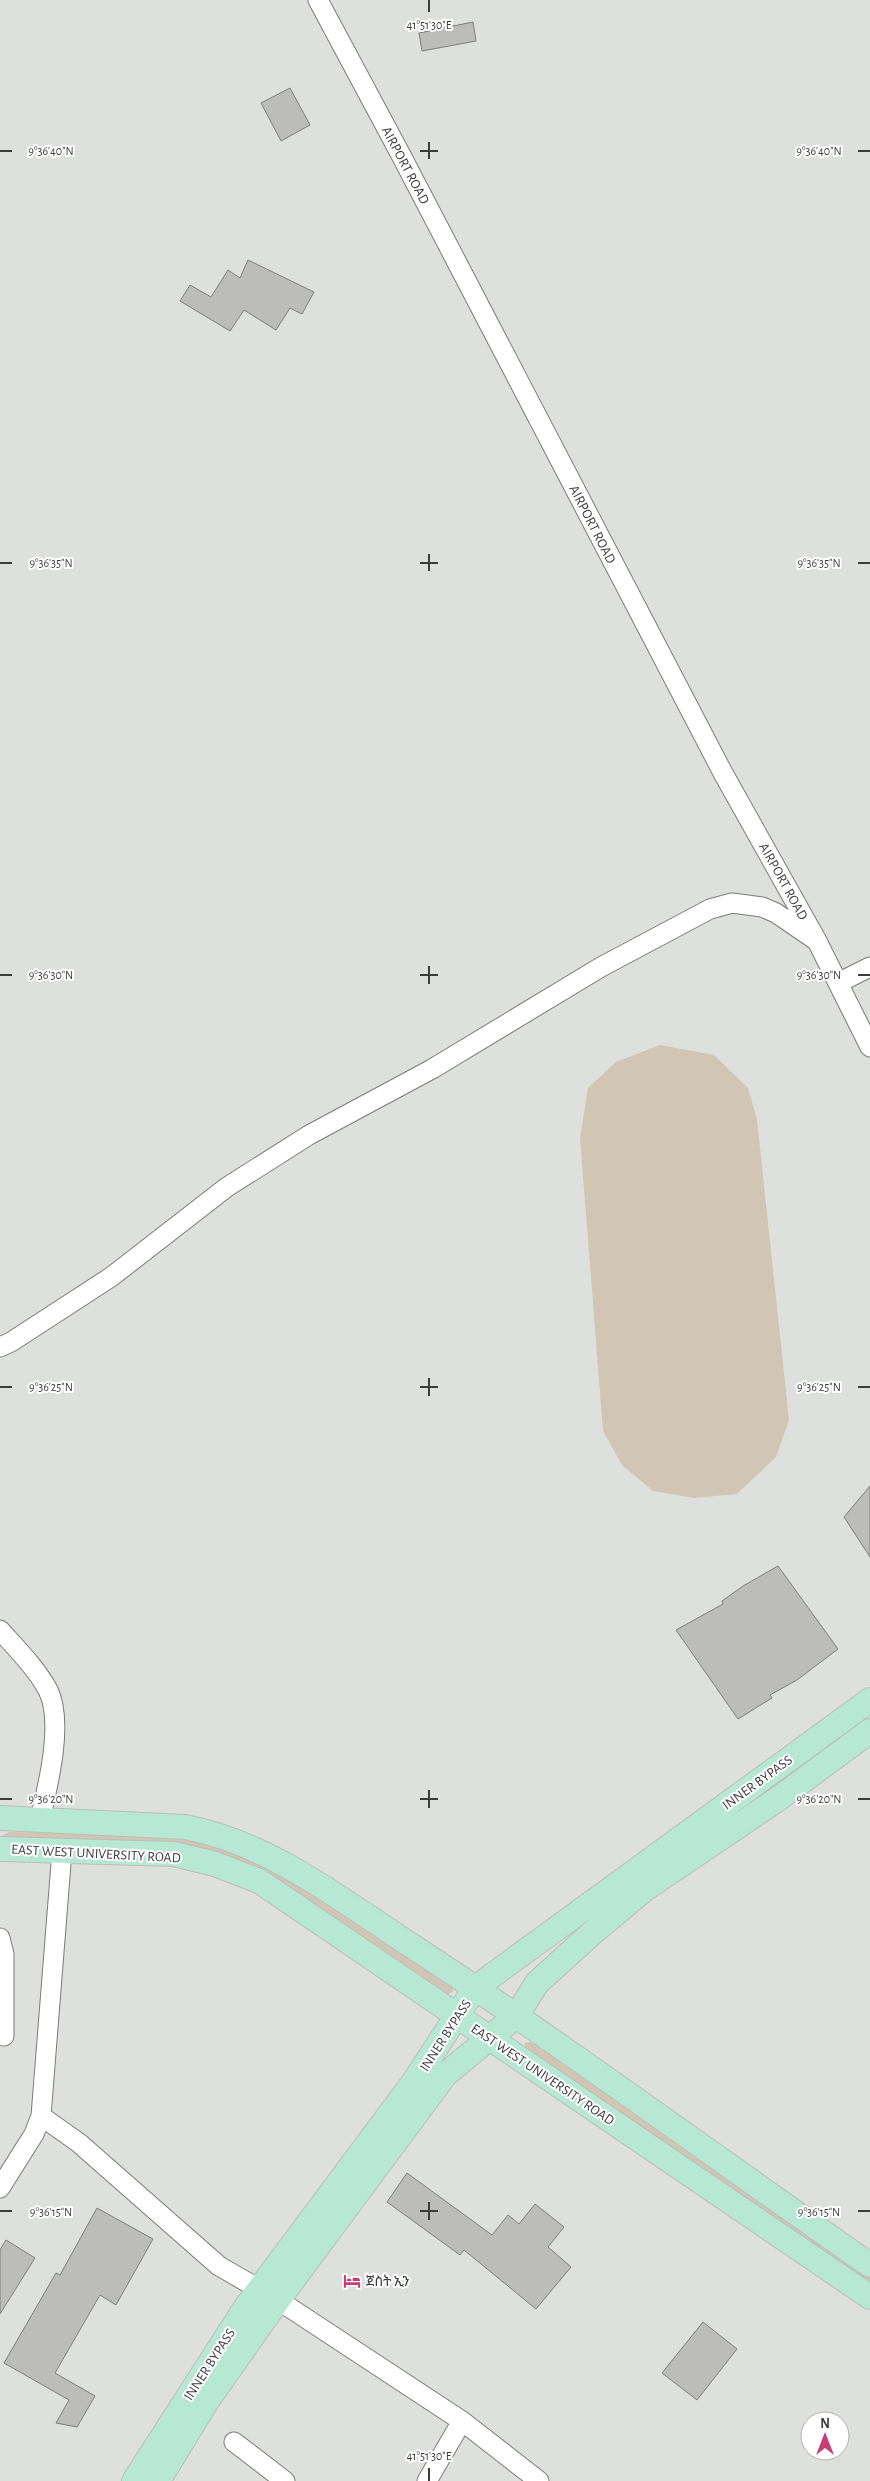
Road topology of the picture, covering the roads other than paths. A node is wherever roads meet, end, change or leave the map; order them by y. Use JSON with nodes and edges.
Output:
{"nodes":[{"id":1,"x":318,"y":0,"type":"edge"},
{"id":2,"x":817,"y":941,"type":"junction"},
{"id":3,"x":870,"y":966,"type":"edge"},
{"id":4,"x":838,"y":983,"type":"junction"},
{"id":5,"x":870,"y":1047,"type":"edge"},
{"id":6,"x":0,"y":1347,"type":"edge"},
{"id":7,"x":0,"y":1630,"type":"edge"},
{"id":8,"x":870,"y":1700,"type":"edge"},
{"id":9,"x":870,"y":1732,"type":"edge"},
{"id":10,"x":0,"y":1818,"type":"edge"},
{"id":11,"x":40,"y":1819,"type":"junction"},
{"id":12,"x":0,"y":1849,"type":"edge"},
{"id":13,"x":62,"y":1851,"type":"junction"},
{"id":14,"x":0,"y":1938,"type":"edge"},
{"id":15,"x":476,"y":1988,"type":"junction"},
{"id":16,"x":517,"y":2015,"type":"junction"},
{"id":17,"x":457,"y":2016,"type":"junction"},
{"id":18,"x":4,"y":2036,"type":"dead end"},
{"id":19,"x":488,"y":2037,"type":"junction"},
{"id":20,"x":41,"y":2116,"type":"junction"},
{"id":21,"x":0,"y":2188,"type":"edge"},
{"id":22,"x":870,"y":2265,"type":"edge"},
{"id":23,"x":268,"y":2295,"type":"junction"},
{"id":24,"x":870,"y":2297,"type":"edge"},
{"id":25,"x":462,"y":2421,"type":"junction"},
{"id":26,"x":234,"y":2442,"type":"dead end"},
{"id":27,"x":134,"y":2481,"type":"edge"},
{"id":28,"x":158,"y":2481,"type":"edge"},
{"id":29,"x":285,"y":2481,"type":"edge"},
{"id":30,"x":427,"y":2481,"type":"edge"},
{"id":31,"x":539,"y":2481,"type":"edge"}],
"edges":[{"from":1,"to":2,"type":"street","name":"AIRPORT ROAD"},
{"from":2,"to":4,"type":"street","name":"AIRPORT ROAD"},
{"from":2,"to":6,"type":"street"},
{"from":3,"to":4,"type":"street"},
{"from":4,"to":5,"type":"street","name":"AIRPORT ROAD"},
{"from":7,"to":11,"type":"street"},
{"from":8,"to":15,"type":"main road","name":"INNER BYPASS"},
{"from":9,"to":16,"type":"main road","name":"INNER BYPASS"},
{"from":10,"to":11,"type":"main road"},
{"from":11,"to":15,"type":"main road"},
{"from":12,"to":13,"type":"main road","name":"EAST WEST UNIVERSITY ROAD"},
{"from":13,"to":17,"type":"main road","name":"EAST WEST UNIVERSITY ROAD"},
{"from":13,"to":20,"type":"street"},
{"from":14,"to":18,"type":"street"},
{"from":15,"to":16,"type":"main road"},
{"from":15,"to":17,"type":"main road","name":"INNER BYPASS"},
{"from":16,"to":19,"type":"main road","name":"INNER BYPASS"},
{"from":16,"to":22,"type":"main road"},
{"from":17,"to":19,"type":"main road","name":"EAST WEST UNIVERSITY ROAD"},
{"from":17,"to":23,"type":"main road","name":"INNER BYPASS"},
{"from":19,"to":23,"type":"main road","name":"INNER BYPASS"},
{"from":19,"to":24,"type":"main road","name":"EAST WEST UNIVERSITY ROAD"},
{"from":20,"to":21,"type":"street"},
{"from":20,"to":23,"type":"street"},
{"from":23,"to":25,"type":"street"},
{"from":23,"to":27,"type":"main road","name":"INNER BYPASS"},
{"from":23,"to":28,"type":"main road","name":"INNER BYPASS"},
{"from":25,"to":30,"type":"street"},
{"from":25,"to":31,"type":"street"},
{"from":26,"to":29,"type":"street"}]}
